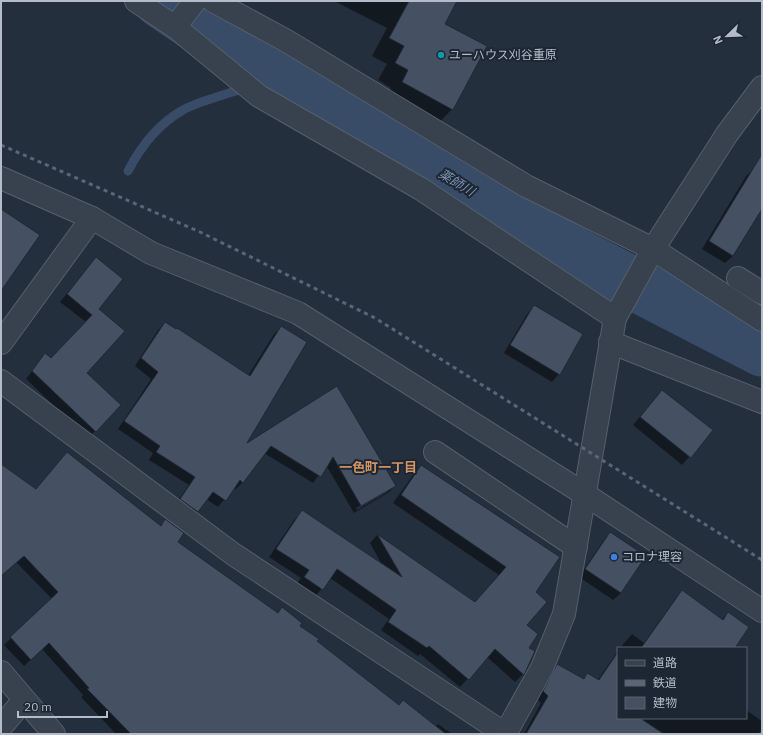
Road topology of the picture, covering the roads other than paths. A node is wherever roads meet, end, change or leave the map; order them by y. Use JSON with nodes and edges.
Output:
{"nodes":[{"id":1,"x":136,"y":1,"type":"edge"},
{"id":2,"x":194,"y":1,"type":"edge"},
{"id":3,"x":213,"y":1,"type":"edge"},
{"id":4,"x":175,"y":26,"type":"junction"},
{"id":5,"x":762,"y":87,"type":"edge"},
{"id":6,"x":1,"y":178,"type":"edge"},
{"id":7,"x":92,"y":218,"type":"junction"},
{"id":8,"x":653,"y":249,"type":"junction"},
{"id":9,"x":738,"y":278,"type":"dead end"},
{"id":10,"x":762,"y":293,"type":"edge"},
{"id":11,"x":615,"y":318,"type":"junction"},
{"id":12,"x":762,"y":320,"type":"edge"},
{"id":13,"x":610,"y":342,"type":"junction"},
{"id":14,"x":1,"y":343,"type":"edge"},
{"id":15,"x":1,"y":381,"type":"edge"},
{"id":16,"x":762,"y":402,"type":"edge"},
{"id":17,"x":435,"y":452,"type":"dead end"},
{"id":18,"x":586,"y":495,"type":"junction"},
{"id":19,"x":576,"y":546,"type":"junction"},
{"id":20,"x":762,"y":611,"type":"edge"},
{"id":21,"x":1,"y":672,"type":"edge"},
{"id":22,"x":24,"y":700,"type":"junction"},
{"id":23,"x":1,"y":727,"type":"edge"},
{"id":24,"x":54,"y":734,"type":"edge"},
{"id":25,"x":505,"y":734,"type":"edge"}],
"edges":[{"from":1,"to":4,"type":"street"},
{"from":2,"to":4,"type":"street"},
{"from":3,"to":8,"type":"street"},
{"from":4,"to":11,"type":"street"},
{"from":5,"to":8,"type":"street"},
{"from":6,"to":7,"type":"street"},
{"from":7,"to":14,"type":"street"},
{"from":7,"to":18,"type":"street"},
{"from":8,"to":11,"type":"street"},
{"from":8,"to":12,"type":"street"},
{"from":9,"to":10,"type":"street"},
{"from":11,"to":13,"type":"street"},
{"from":13,"to":16,"type":"street"},
{"from":13,"to":18,"type":"street"},
{"from":15,"to":25,"type":"street"},
{"from":17,"to":19,"type":"street"},
{"from":18,"to":19,"type":"street"},
{"from":18,"to":20,"type":"street"},
{"from":19,"to":25,"type":"street"},
{"from":21,"to":22,"type":"street"},
{"from":22,"to":23,"type":"street"},
{"from":22,"to":24,"type":"street"}]}
